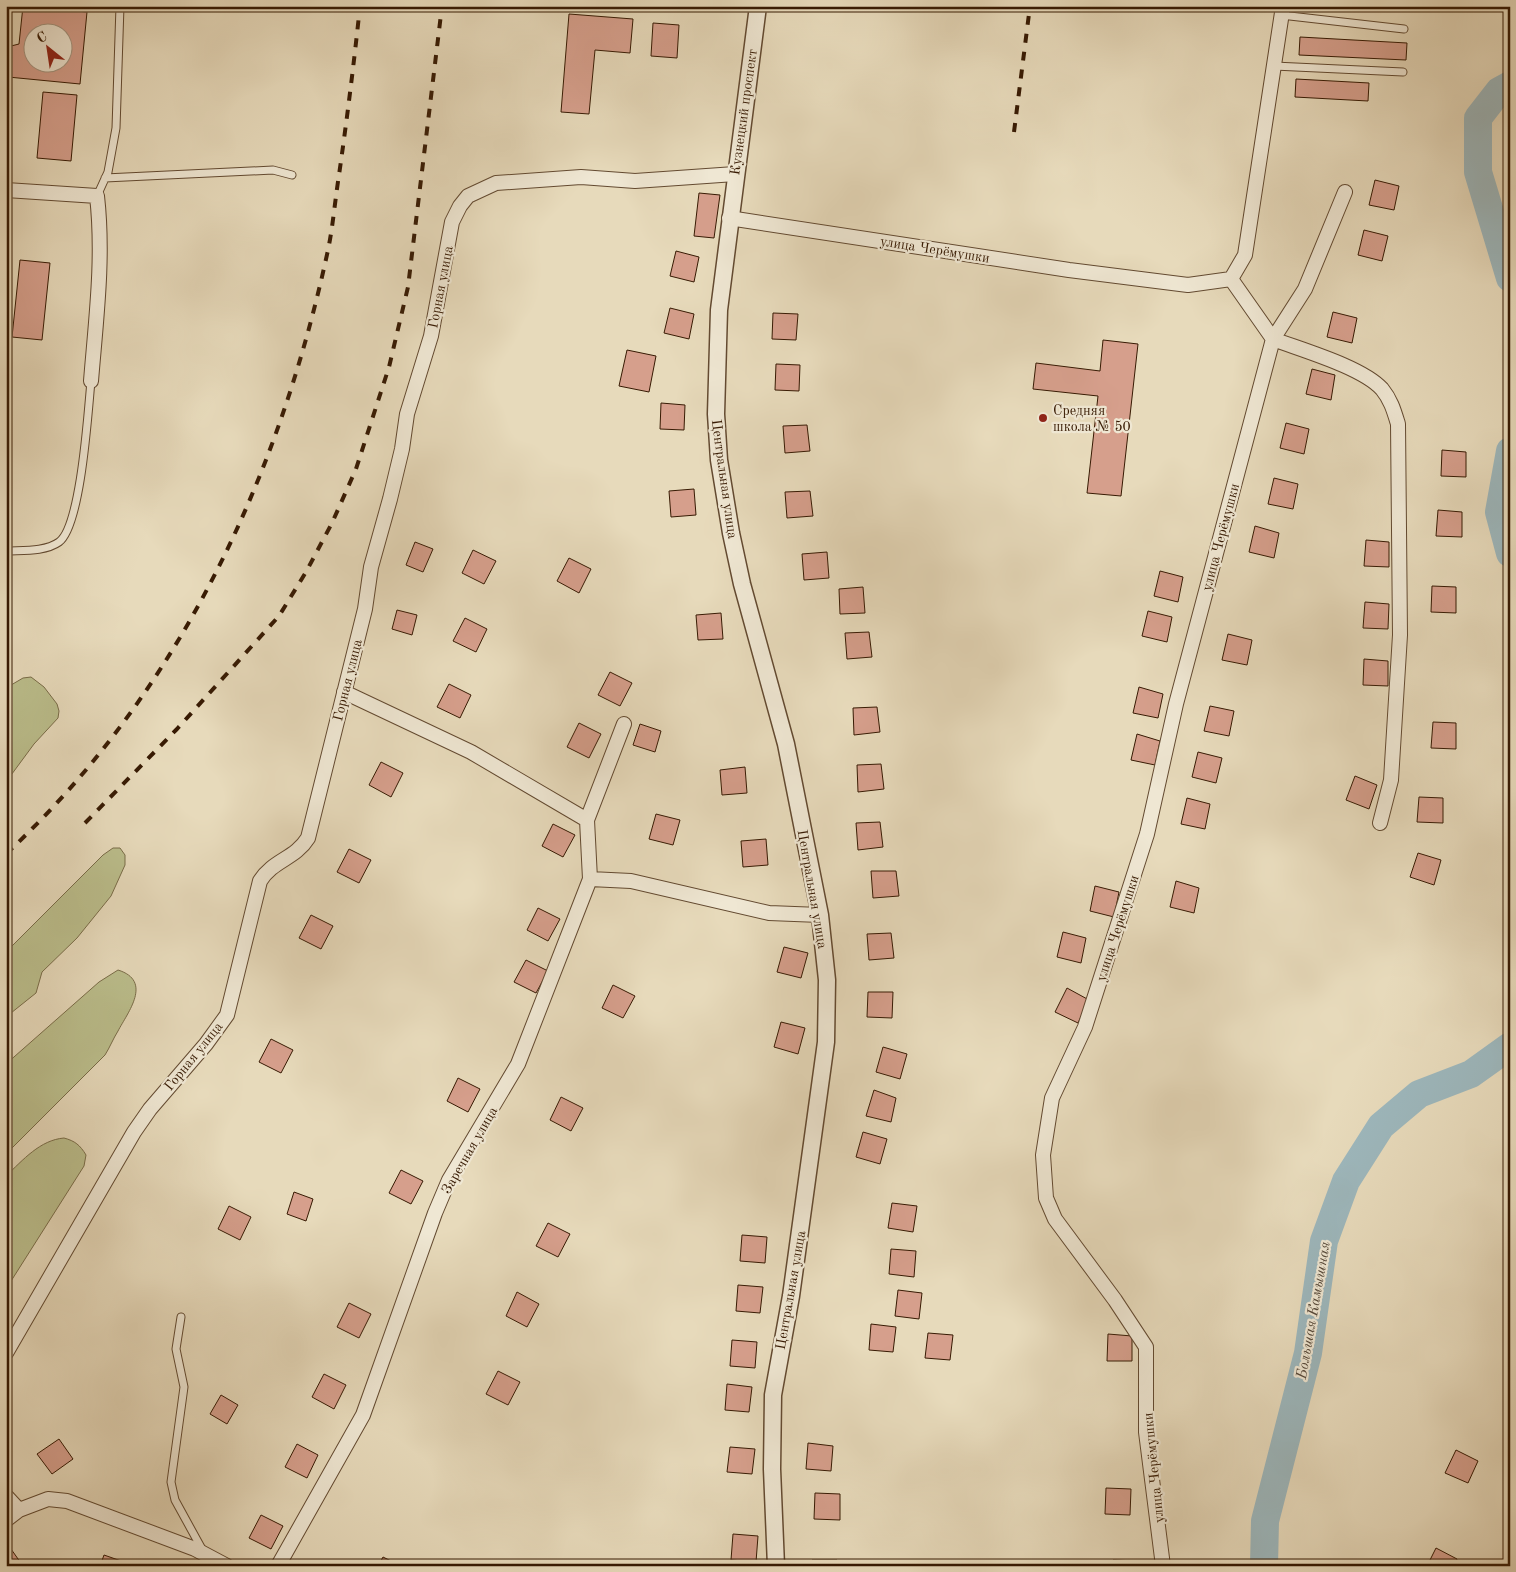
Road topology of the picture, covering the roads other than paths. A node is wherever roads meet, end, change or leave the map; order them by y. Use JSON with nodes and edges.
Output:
{"nodes":[{"id":1,"x":120,"y":6,"type":"edge"},
{"id":2,"x":758,"y":6,"type":"edge"},
{"id":3,"x":1282,"y":11,"type":"edge"},
{"id":4,"x":1404,"y":29,"type":"dead end"},
{"id":5,"x":1273,"y":66,"type":"junction"},
{"id":6,"x":1403,"y":72,"type":"dead end"},
{"id":7,"x":292,"y":174,"type":"dead end"},
{"id":8,"x":735,"y":174,"type":"junction"},
{"id":9,"x":105,"y":178,"type":"junction"},
{"id":10,"x":6,"y":190,"type":"edge"},
{"id":11,"x":1345,"y":192,"type":"dead end"},
{"id":12,"x":97,"y":196,"type":"junction"},
{"id":13,"x":729,"y":218,"type":"junction"},
{"id":14,"x":1231,"y":279,"type":"junction"},
{"id":15,"x":1273,"y":339,"type":"junction"},
{"id":16,"x":91,"y":381,"type":"joint"},
{"id":17,"x":6,"y":551,"type":"edge"},
{"id":18,"x":344,"y":692,"type":"junction"},
{"id":19,"x":624,"y":724,"type":"dead end"},
{"id":20,"x":587,"y":820,"type":"junction"},
{"id":21,"x":1380,"y":823,"type":"dead end"},
{"id":22,"x":590,"y":879,"type":"junction"},
{"id":23,"x":820,"y":915,"type":"junction"},
{"id":24,"x":182,"y":1317,"type":"dead end"},
{"id":25,"x":6,"y":1354,"type":"edge"},
{"id":26,"x":6,"y":1496,"type":"edge"},
{"id":27,"x":19,"y":1510,"type":"junction"},
{"id":28,"x":6,"y":1520,"type":"edge"},
{"id":29,"x":205,"y":1554,"type":"junction"},
{"id":30,"x":289,"y":1559,"type":"edge"},
{"id":31,"x":227,"y":1566,"type":"edge"},
{"id":32,"x":278,"y":1566,"type":"edge"},
{"id":33,"x":776,"y":1566,"type":"edge"},
{"id":34,"x":1163,"y":1566,"type":"edge"}],
"edges":[{"from":1,"to":9,"type":"lane"},
{"from":2,"to":8,"type":"street","name":"Кузнецкий проспект"},
{"from":3,"to":4,"type":"lane"},
{"from":3,"to":5,"type":"street"},
{"from":5,"to":6,"type":"lane"},
{"from":5,"to":14,"type":"street"},
{"from":7,"to":9,"type":"lane"},
{"from":8,"to":13,"type":"street","name":"Кузнецкий проспект"},
{"from":8,"to":18,"type":"street","name":"Горная улица"},
{"from":9,"to":12,"type":"lane"},
{"from":10,"to":12,"type":"street"},
{"from":11,"to":15,"type":"street","name":"улица Черёмушки"},
{"from":12,"to":16,"type":"street"},
{"from":13,"to":14,"type":"street","name":"улица Черёмушки"},
{"from":13,"to":23,"type":"street","name":"Центральная улица"},
{"from":14,"to":15,"type":"street"},
{"from":15,"to":21,"type":"street"},
{"from":15,"to":34,"type":"street","name":"улица Черёмушки"},
{"from":16,"to":17,"type":"lane"},
{"from":18,"to":20,"type":"street"},
{"from":18,"to":25,"type":"street","name":"Горная улица"},
{"from":19,"to":20,"type":"street","name":"Заречная улица"},
{"from":20,"to":22,"type":"street","name":"Заречная улица"},
{"from":22,"to":23,"type":"street"},
{"from":22,"to":30,"type":"street","name":"Заречная улица"},
{"from":23,"to":33,"type":"street","name":"Центральная улица"},
{"from":24,"to":29,"type":"lane"},
{"from":26,"to":27,"type":"street"},
{"from":27,"to":28,"type":"street"},
{"from":27,"to":29,"type":"street"},
{"from":29,"to":31,"type":"street"},
{"from":30,"to":32,"type":"street","name":"Заречная улица"}]}
